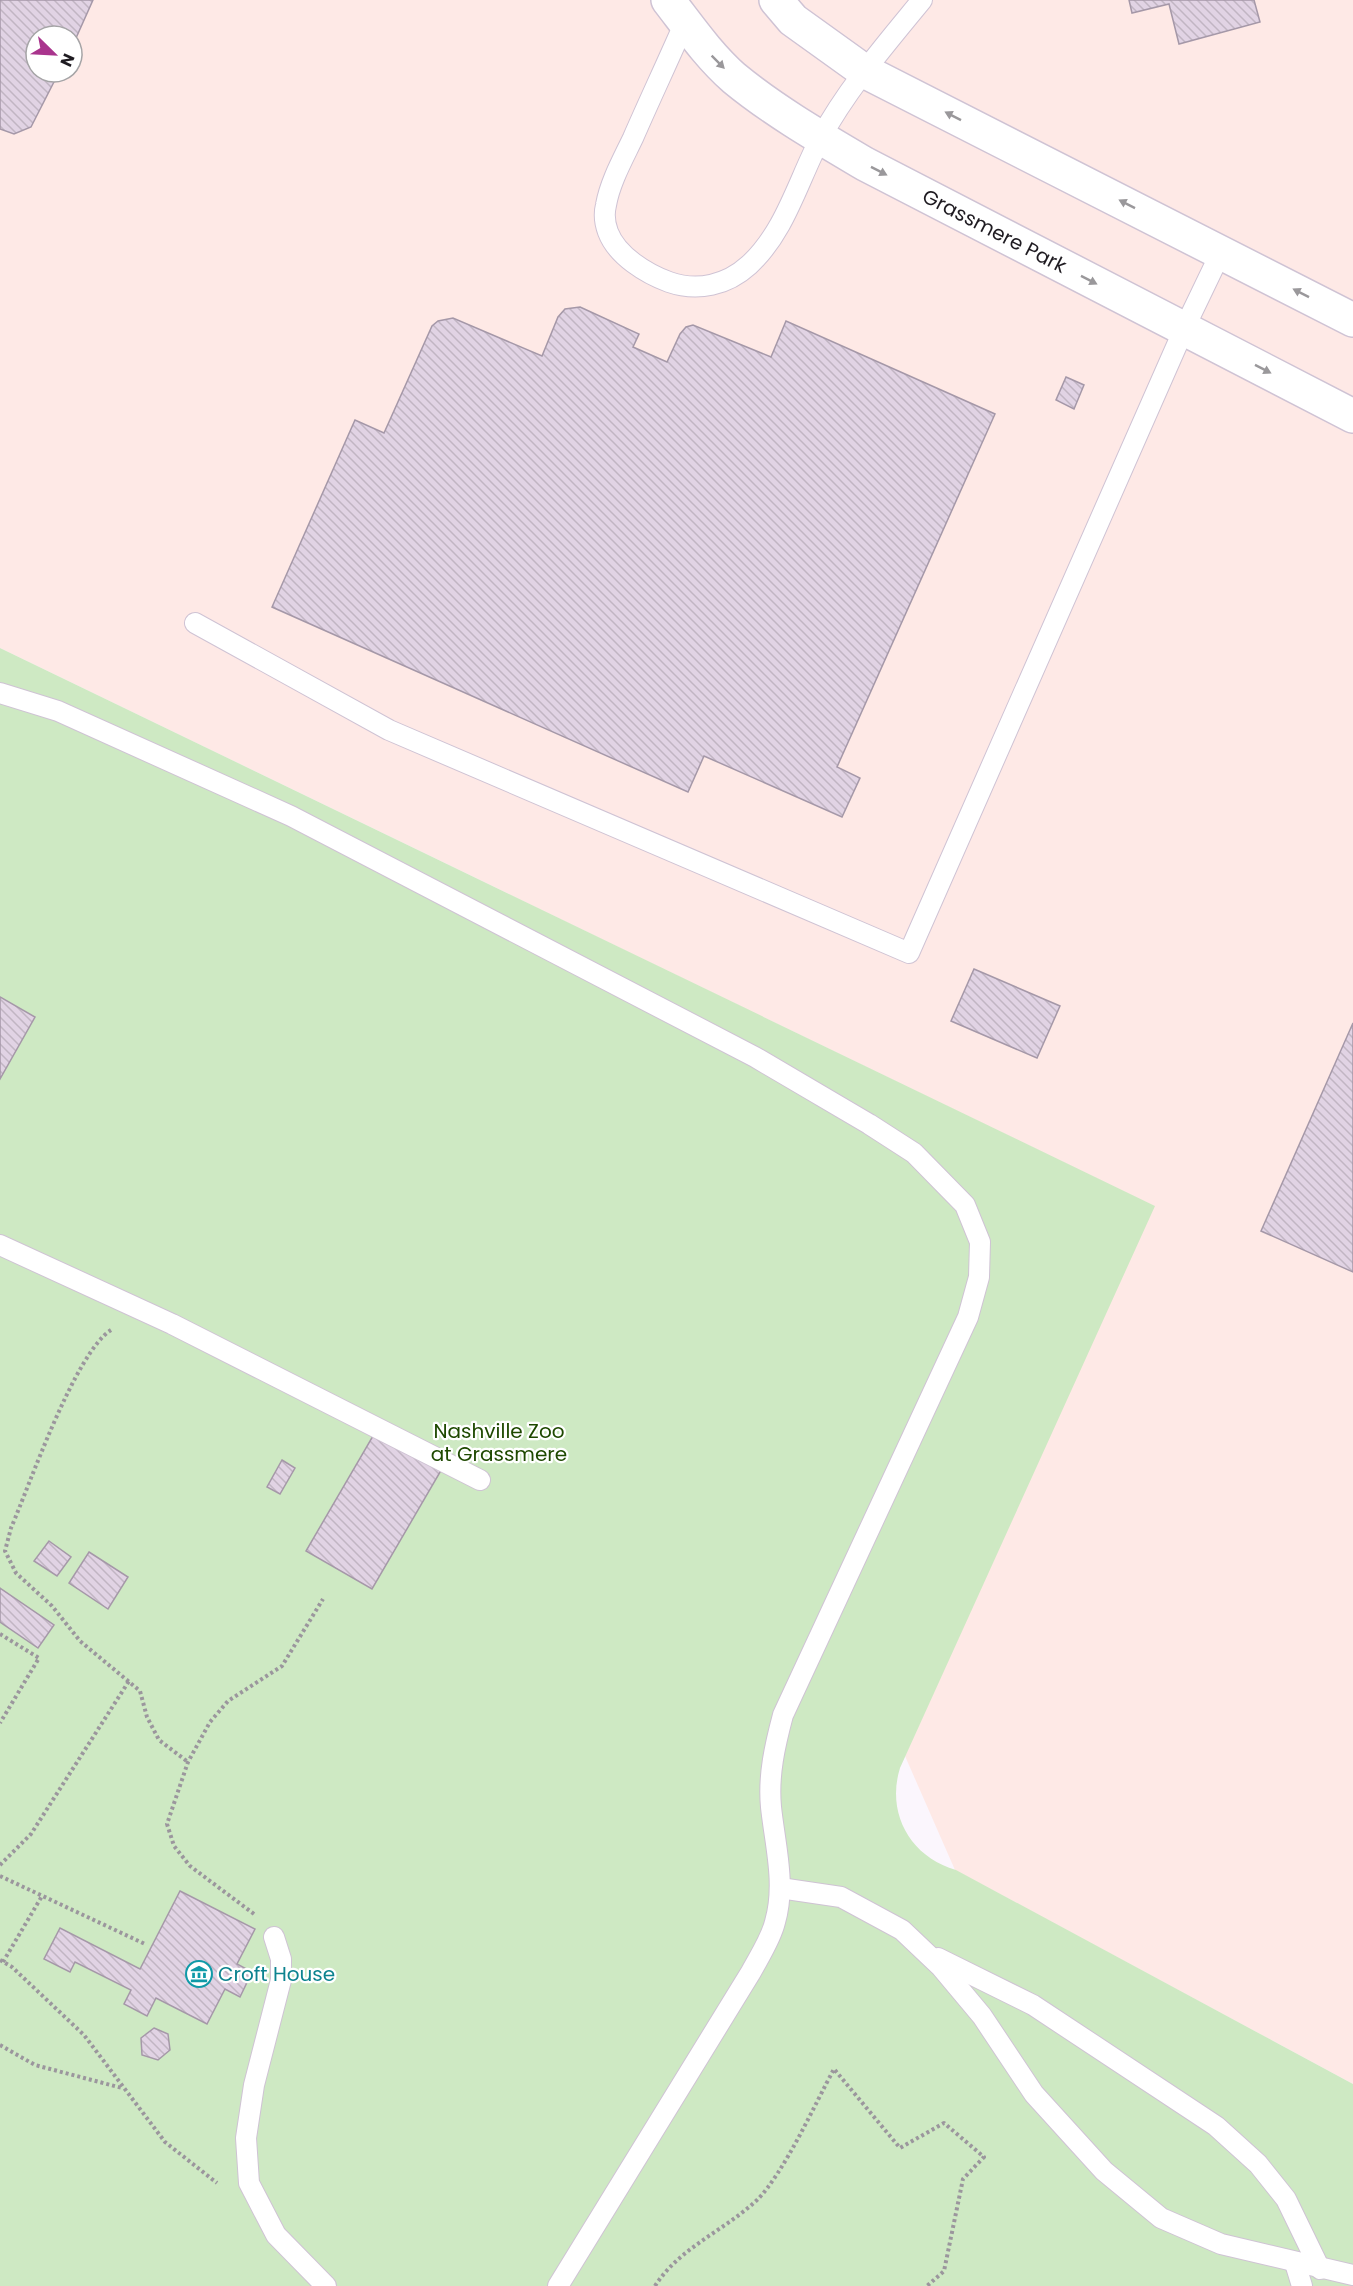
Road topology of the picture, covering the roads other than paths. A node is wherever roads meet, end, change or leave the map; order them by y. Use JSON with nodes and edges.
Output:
{"nodes":[{"id":1,"x":776,"y":0,"type":"edge"},
{"id":2,"x":922,"y":0,"type":"edge"},
{"id":3,"x":677,"y":11,"type":"edge"},
{"id":4,"x":864,"y":71,"type":"junction"},
{"id":5,"x":821,"y":138,"type":"junction"},
{"id":6,"x":1221,"y":252,"type":"junction"},
{"id":7,"x":1353,"y":320,"type":"edge"},
{"id":8,"x":1184,"y":328,"type":"junction"},
{"id":9,"x":1353,"y":416,"type":"edge"},
{"id":10,"x":195,"y":623,"type":"dead end"},
{"id":11,"x":0,"y":693,"type":"edge"},
{"id":12,"x":0,"y":1245,"type":"edge"},
{"id":13,"x":480,"y":1480,"type":"dead end"},
{"id":14,"x":780,"y":1888,"type":"junction"},
{"id":15,"x":274,"y":1937,"type":"road end"},
{"id":16,"x":924,"y":1951,"type":"junction"},
{"id":17,"x":1295,"y":2263,"type":"junction"},
{"id":18,"x":1320,"y":2269,"type":"junction"},
{"id":19,"x":1353,"y":2275,"type":"edge"},
{"id":20,"x":326,"y":2286,"type":"edge"},
{"id":21,"x":558,"y":2286,"type":"edge"},
{"id":22,"x":1302,"y":2286,"type":"edge"}],
"edges":[{"from":1,"to":4,"type":"street"},
{"from":2,"to":4,"type":"lane"},
{"from":3,"to":5,"type":"street","name":"Grassmere Park","one_way":true},
{"from":3,"to":5,"type":"lane"},
{"from":4,"to":5,"type":"lane"},
{"from":6,"to":4,"type":"street","one_way":true},
{"from":5,"to":8,"type":"street","name":"Grassmere Park","one_way":true},
{"from":7,"to":6,"type":"street","one_way":true},
{"from":6,"to":8,"type":"lane"},
{"from":8,"to":9,"type":"street","name":"Grassmere Park","one_way":true},
{"from":8,"to":10,"type":"lane"},
{"from":11,"to":14,"type":"lane"},
{"from":12,"to":13,"type":"lane"},
{"from":14,"to":16,"type":"lane"},
{"from":14,"to":21,"type":"lane"},
{"from":15,"to":20,"type":"lane"},
{"from":16,"to":17,"type":"lane"},
{"from":16,"to":18,"type":"lane"},
{"from":17,"to":18,"type":"lane"},
{"from":17,"to":22,"type":"lane"},
{"from":18,"to":19,"type":"lane"}]}
